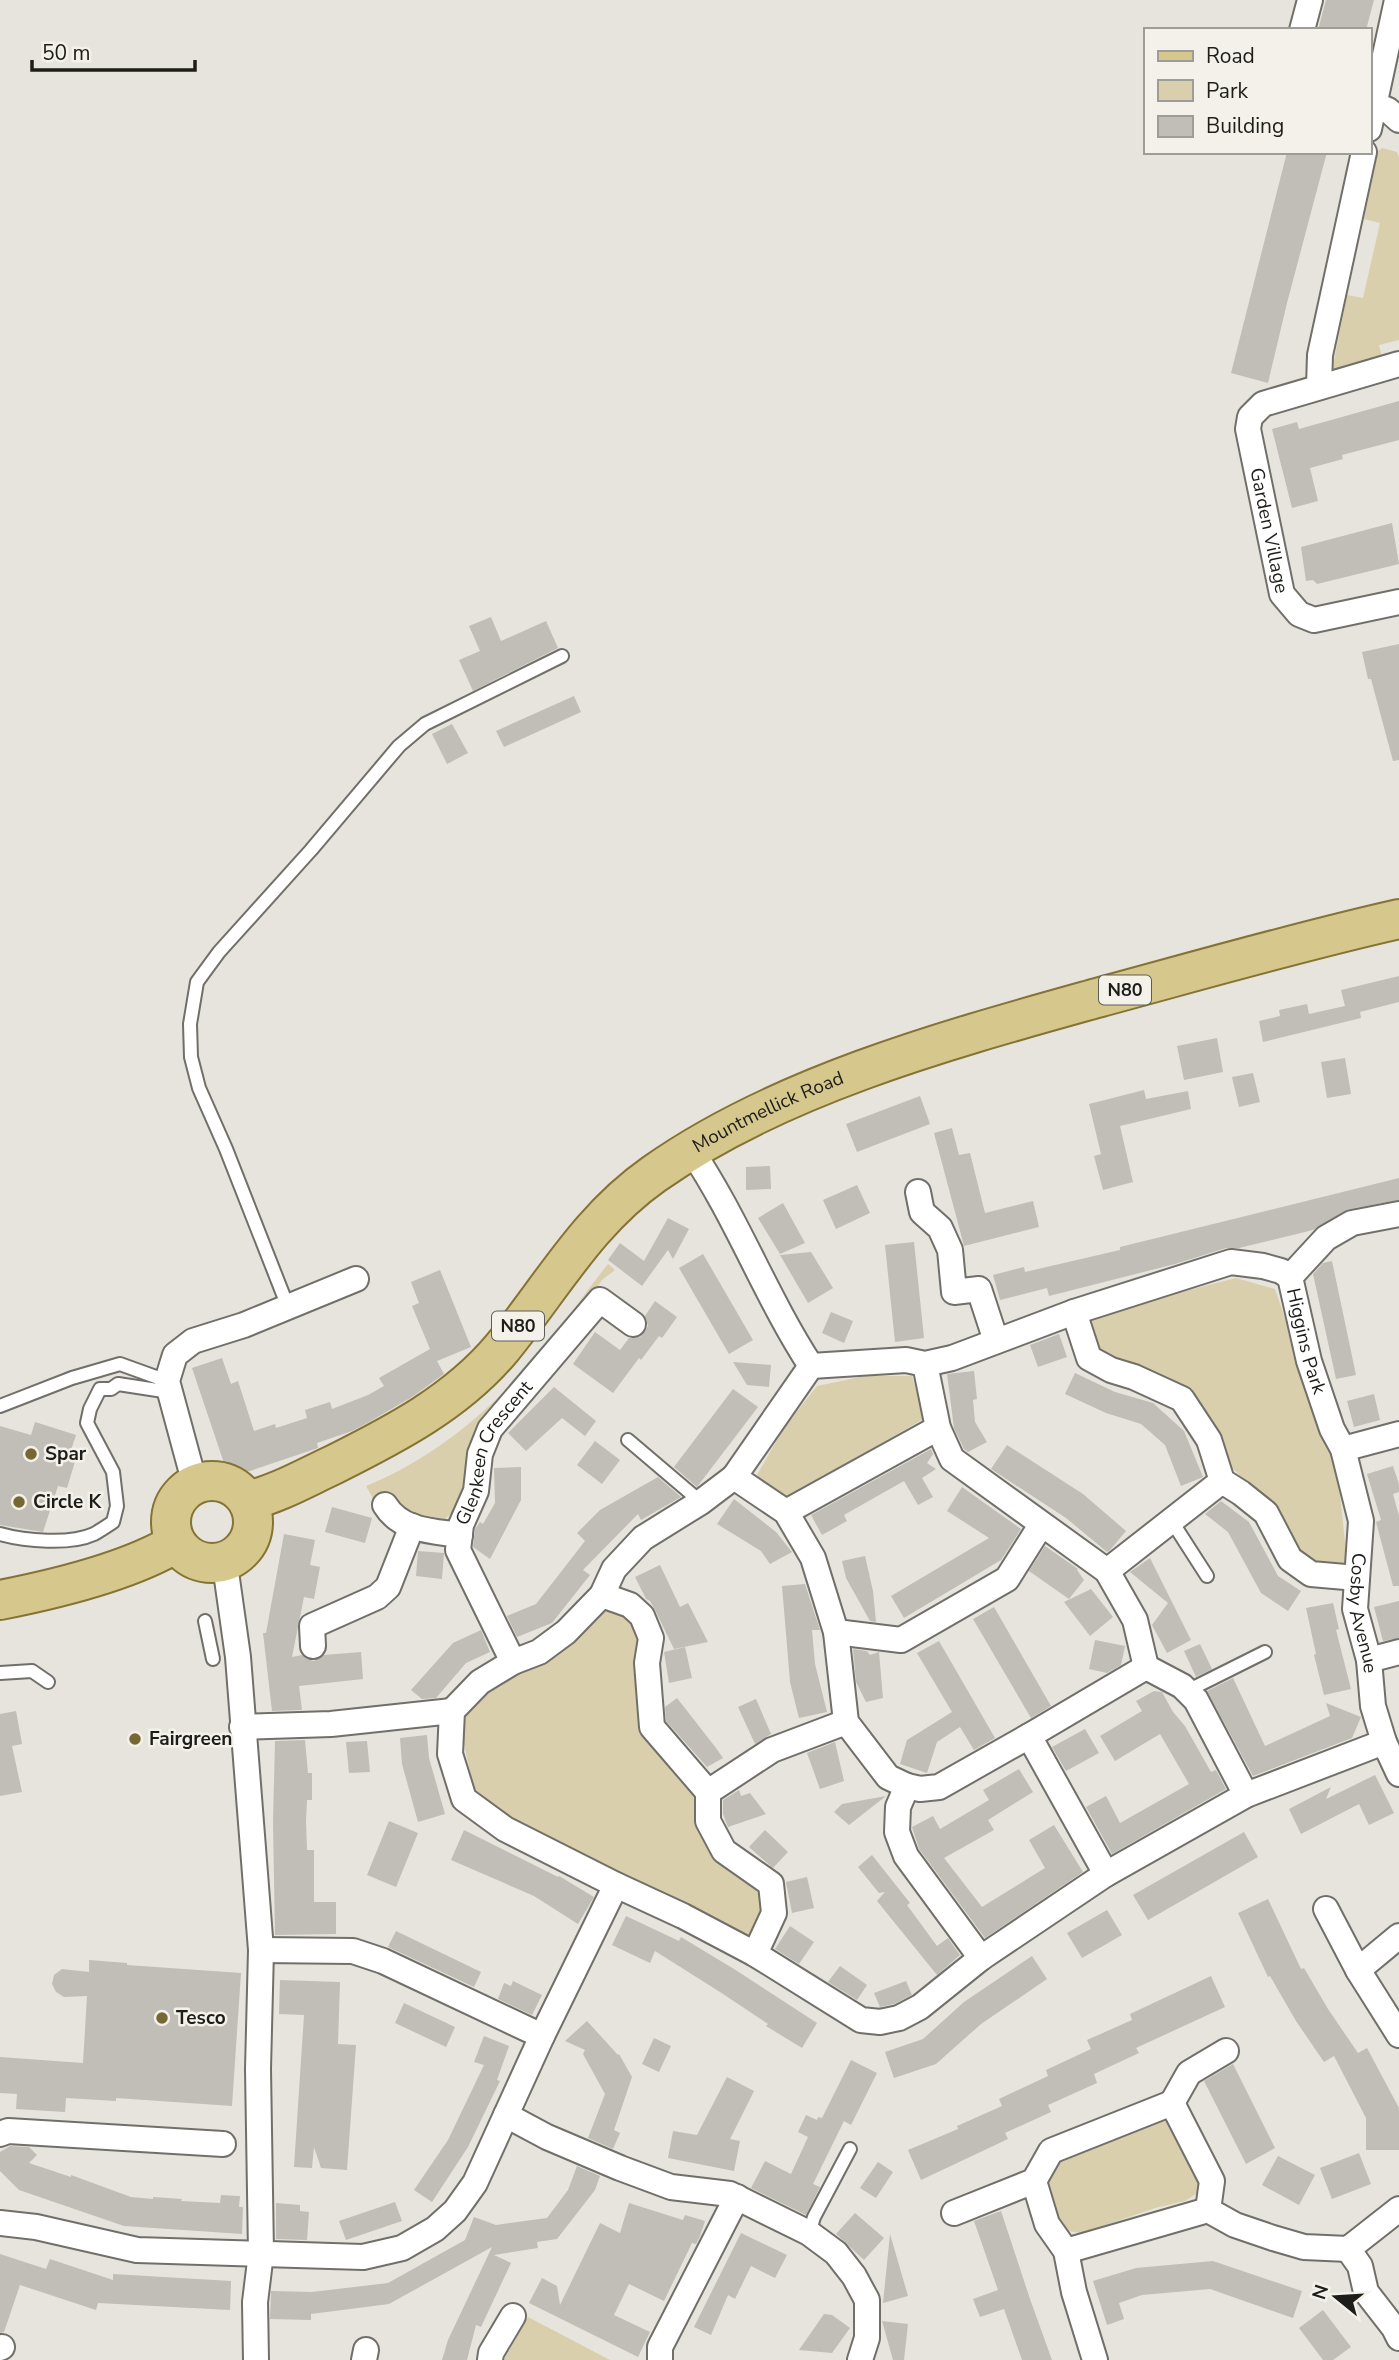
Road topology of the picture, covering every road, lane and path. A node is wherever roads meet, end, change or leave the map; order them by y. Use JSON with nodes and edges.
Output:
{"nodes":[{"id":1,"x":1310,"y":0,"type":"edge"},
{"id":2,"x":1397,"y":0,"type":"edge"},
{"id":3,"x":1303,"y":28,"type":"edge"},
{"id":4,"x":1372,"y":103,"type":"edge"},
{"id":5,"x":1399,"y":120,"type":"edge"},
{"id":6,"x":1364,"y":154,"type":"edge"},
{"id":7,"x":1399,"y":364,"type":"edge"},
{"id":8,"x":1319,"y":387,"type":"junction"},
{"id":9,"x":1399,"y":602,"type":"edge"},
{"id":10,"x":562,"y":656,"type":"dead end"},
{"id":11,"x":1399,"y":919,"type":"edge"},
{"id":12,"x":691,"y":1150,"type":"junction"},
{"id":13,"x":918,"y":1192,"type":"dead end"},
{"id":14,"x":1399,"y":1214,"type":"edge"},
{"id":15,"x":1290,"y":1277,"type":"junction"},
{"id":16,"x":356,"y":1279,"type":"dead end"},
{"id":17,"x":288,"y":1307,"type":"junction"},
{"id":18,"x":1074,"y":1312,"type":"junction"},
{"id":19,"x":632,"y":1324,"type":"dead end"},
{"id":20,"x":996,"y":1341,"type":"junction"},
{"id":21,"x":925,"y":1364,"type":"junction"},
{"id":22,"x":811,"y":1366,"type":"junction"},
{"id":23,"x":168,"y":1386,"type":"junction"},
{"id":24,"x":0,"y":1406,"type":"edge"},
{"id":25,"x":938,"y":1428,"type":"junction"},
{"id":26,"x":1399,"y":1434,"type":"edge"},
{"id":27,"x":628,"y":1440,"type":"dead end"},
{"id":28,"x":1343,"y":1449,"type":"junction"},
{"id":29,"x":734,"y":1477,"type":"junction"},
{"id":30,"x":1222,"y":1481,"type":"junction"},
{"id":31,"x":198,"y":1483,"type":"junction"},
{"id":32,"x":248,"y":1501,"type":"junction"},
{"id":33,"x":701,"y":1502,"type":"junction"},
{"id":34,"x":385,"y":1505,"type":"dead end"},
{"id":35,"x":786,"y":1512,"type":"junction"},
{"id":36,"x":1171,"y":1520,"type":"junction"},
{"id":37,"x":1041,"y":1525,"type":"junction"},
{"id":38,"x":412,"y":1526,"type":"junction"},
{"id":39,"x":0,"y":1534,"type":"edge"},
{"id":40,"x":460,"y":1535,"type":"junction"},
{"id":41,"x":176,"y":1543,"type":"junction"},
{"id":42,"x":221,"y":1563,"type":"junction"},
{"id":43,"x":1107,"y":1571,"type":"junction"},
{"id":44,"x":1207,"y":1576,"type":"dead end"},
{"id":45,"x":1357,"y":1578,"type":"junction"},
{"id":46,"x":12,"y":1593,"type":"edge"},
{"id":47,"x":602,"y":1595,"type":"junction"},
{"id":48,"x":205,"y":1621,"type":"dead end"},
{"id":49,"x":836,"y":1632,"type":"junction"},
{"id":50,"x":313,"y":1646,"type":"dead end"},
{"id":51,"x":1265,"y":1652,"type":"dead end"},
{"id":52,"x":1399,"y":1652,"type":"edge"},
{"id":53,"x":213,"y":1660,"type":"dead end"},
{"id":54,"x":1369,"y":1660,"type":"junction"},
{"id":55,"x":513,"y":1662,"type":"junction"},
{"id":56,"x":1146,"y":1667,"type":"junction"},
{"id":57,"x":0,"y":1673,"type":"edge"},
{"id":58,"x":48,"y":1682,"type":"dead end"},
{"id":59,"x":1187,"y":1691,"type":"junction"},
{"id":60,"x":452,"y":1711,"type":"junction"},
{"id":61,"x":846,"y":1722,"type":"junction"},
{"id":62,"x":242,"y":1727,"type":"junction"},
{"id":63,"x":1029,"y":1735,"type":"junction"},
{"id":64,"x":1384,"y":1742,"type":"junction"},
{"id":65,"x":1399,"y":1774,"type":"edge"},
{"id":66,"x":907,"y":1786,"type":"junction"},
{"id":67,"x":708,"y":1792,"type":"junction"},
{"id":68,"x":1246,"y":1795,"type":"junction"},
{"id":69,"x":1107,"y":1874,"type":"junction"},
{"id":70,"x":616,"y":1885,"type":"junction"},
{"id":71,"x":1326,"y":1909,"type":"dead end"},
{"id":72,"x":1399,"y":1936,"type":"edge"},
{"id":73,"x":261,"y":1950,"type":"junction"},
{"id":74,"x":755,"y":1954,"type":"junction"},
{"id":75,"x":981,"y":1958,"type":"junction"},
{"id":76,"x":1358,"y":1970,"type":"junction"},
{"id":77,"x":1399,"y":2035,"type":"edge"},
{"id":78,"x":542,"y":2036,"type":"junction"},
{"id":79,"x":1226,"y":2051,"type":"dead end"},
{"id":80,"x":1172,"y":2103,"type":"junction"},
{"id":81,"x":506,"y":2115,"type":"junction"},
{"id":82,"x":0,"y":2134,"type":"edge"},
{"id":83,"x":223,"y":2144,"type":"dead end"},
{"id":84,"x":850,"y":2149,"type":"dead end"},
{"id":85,"x":1034,"y":2180,"type":"junction"},
{"id":86,"x":737,"y":2197,"type":"junction"},
{"id":87,"x":1399,"y":2208,"type":"edge"},
{"id":88,"x":1208,"y":2210,"type":"junction"},
{"id":89,"x":954,"y":2213,"type":"dead end"},
{"id":90,"x":0,"y":2223,"type":"edge"},
{"id":91,"x":809,"y":2232,"type":"junction"},
{"id":92,"x":1349,"y":2249,"type":"junction"},
{"id":93,"x":1066,"y":2251,"type":"junction"},
{"id":94,"x":261,"y":2253,"type":"junction"},
{"id":95,"x":513,"y":2316,"type":"dead end"},
{"id":96,"x":1399,"y":2338,"type":"edge"},
{"id":97,"x":256,"y":2360,"type":"edge"},
{"id":98,"x":490,"y":2360,"type":"edge"},
{"id":99,"x":660,"y":2360,"type":"edge"},
{"id":100,"x":862,"y":2360,"type":"edge"},
{"id":101,"x":1095,"y":2360,"type":"edge"}],
"edges":[{"from":1,"to":3,"type":"street"},
{"from":2,"to":4,"type":"street"},
{"from":4,"to":5,"type":"street"},
{"from":6,"to":8,"type":"street"},
{"from":7,"to":8,"type":"street","name":"Garden Village"},
{"from":8,"to":9,"type":"street","name":"Garden Village"},
{"from":10,"to":17,"type":"lane"},
{"from":11,"to":12,"type":"main road","name":"Mountmellick Road","number":"N80"},
{"from":12,"to":22,"type":"street"},
{"from":12,"to":32,"type":"main road","name":"Mountmellick Road","number":"N80"},
{"from":13,"to":20,"type":"street"},
{"from":14,"to":15,"type":"street","name":"Higgins Park"},
{"from":15,"to":18,"type":"street"},
{"from":15,"to":28,"type":"street","name":"Higgins Park"},
{"from":16,"to":17,"type":"street"},
{"from":17,"to":23,"type":"street"},
{"from":18,"to":20,"type":"street"},
{"from":18,"to":30,"type":"street"},
{"from":19,"to":40,"type":"street","name":"Glenkeen Crescent"},
{"from":20,"to":21,"type":"street"},
{"from":21,"to":22,"type":"street"},
{"from":21,"to":25,"type":"street"},
{"from":22,"to":29,"type":"street"},
{"from":23,"to":24,"type":"lane"},
{"from":23,"to":31,"type":"street"},
{"from":23,"to":39,"type":"lane"},
{"from":25,"to":35,"type":"street"},
{"from":25,"to":37,"type":"street"},
{"from":26,"to":28,"type":"street"},
{"from":27,"to":33,"type":"lane"},
{"from":28,"to":45,"type":"street","name":"Cosby Avenue"},
{"from":29,"to":33,"type":"street"},
{"from":29,"to":35,"type":"street"},
{"from":30,"to":36,"type":"street"},
{"from":30,"to":45,"type":"street"},
{"from":31,"to":32,"type":"main road"},
{"from":31,"to":41,"type":"main road"},
{"from":32,"to":42,"type":"main road"},
{"from":33,"to":47,"type":"street"},
{"from":34,"to":38,"type":"street"},
{"from":35,"to":49,"type":"street"},
{"from":36,"to":43,"type":"street"},
{"from":36,"to":44,"type":"lane"},
{"from":37,"to":43,"type":"street"},
{"from":37,"to":49,"type":"street"},
{"from":38,"to":40,"type":"street"},
{"from":38,"to":50,"type":"street"},
{"from":40,"to":55,"type":"street","name":"Glenkeen Crescent"},
{"from":41,"to":42,"type":"main road"},
{"from":41,"to":46,"type":"main road"},
{"from":42,"to":62,"type":"street"},
{"from":43,"to":56,"type":"street"},
{"from":45,"to":54,"type":"street","name":"Cosby Avenue"},
{"from":47,"to":55,"type":"street"},
{"from":47,"to":67,"type":"street"},
{"from":48,"to":53,"type":"lane"},
{"from":49,"to":61,"type":"street"},
{"from":51,"to":59,"type":"lane"},
{"from":52,"to":54,"type":"street"},
{"from":54,"to":64,"type":"street","name":"Cosby Avenue"},
{"from":55,"to":60,"type":"street"},
{"from":56,"to":59,"type":"street"},
{"from":56,"to":63,"type":"street"},
{"from":57,"to":58,"type":"lane"},
{"from":59,"to":68,"type":"street"},
{"from":60,"to":62,"type":"street"},
{"from":60,"to":70,"type":"street"},
{"from":61,"to":66,"type":"street"},
{"from":61,"to":67,"type":"street"},
{"from":62,"to":73,"type":"street"},
{"from":63,"to":66,"type":"street"},
{"from":63,"to":69,"type":"street"},
{"from":64,"to":65,"type":"street","name":"Cosby Avenue"},
{"from":64,"to":68,"type":"street"},
{"from":66,"to":75,"type":"street"},
{"from":67,"to":74,"type":"street"},
{"from":68,"to":69,"type":"street"},
{"from":69,"to":75,"type":"street"},
{"from":70,"to":74,"type":"street"},
{"from":70,"to":78,"type":"street"},
{"from":71,"to":76,"type":"street"},
{"from":72,"to":76,"type":"street"},
{"from":73,"to":78,"type":"street"},
{"from":73,"to":94,"type":"street"},
{"from":74,"to":75,"type":"street"},
{"from":76,"to":77,"type":"street"},
{"from":78,"to":81,"type":"street"},
{"from":79,"to":80,"type":"street"},
{"from":80,"to":85,"type":"street"},
{"from":80,"to":88,"type":"street"},
{"from":81,"to":86,"type":"street"},
{"from":81,"to":94,"type":"street"},
{"from":82,"to":83,"type":"street"},
{"from":84,"to":91,"type":"lane"},
{"from":85,"to":89,"type":"street"},
{"from":85,"to":93,"type":"street"},
{"from":86,"to":91,"type":"street"},
{"from":86,"to":99,"type":"street"},
{"from":87,"to":92,"type":"street"},
{"from":88,"to":92,"type":"street"},
{"from":88,"to":93,"type":"street"},
{"from":90,"to":94,"type":"street"},
{"from":91,"to":100,"type":"street"},
{"from":92,"to":96,"type":"street"},
{"from":93,"to":101,"type":"street"},
{"from":94,"to":97,"type":"street"},
{"from":95,"to":98,"type":"street"}]}
